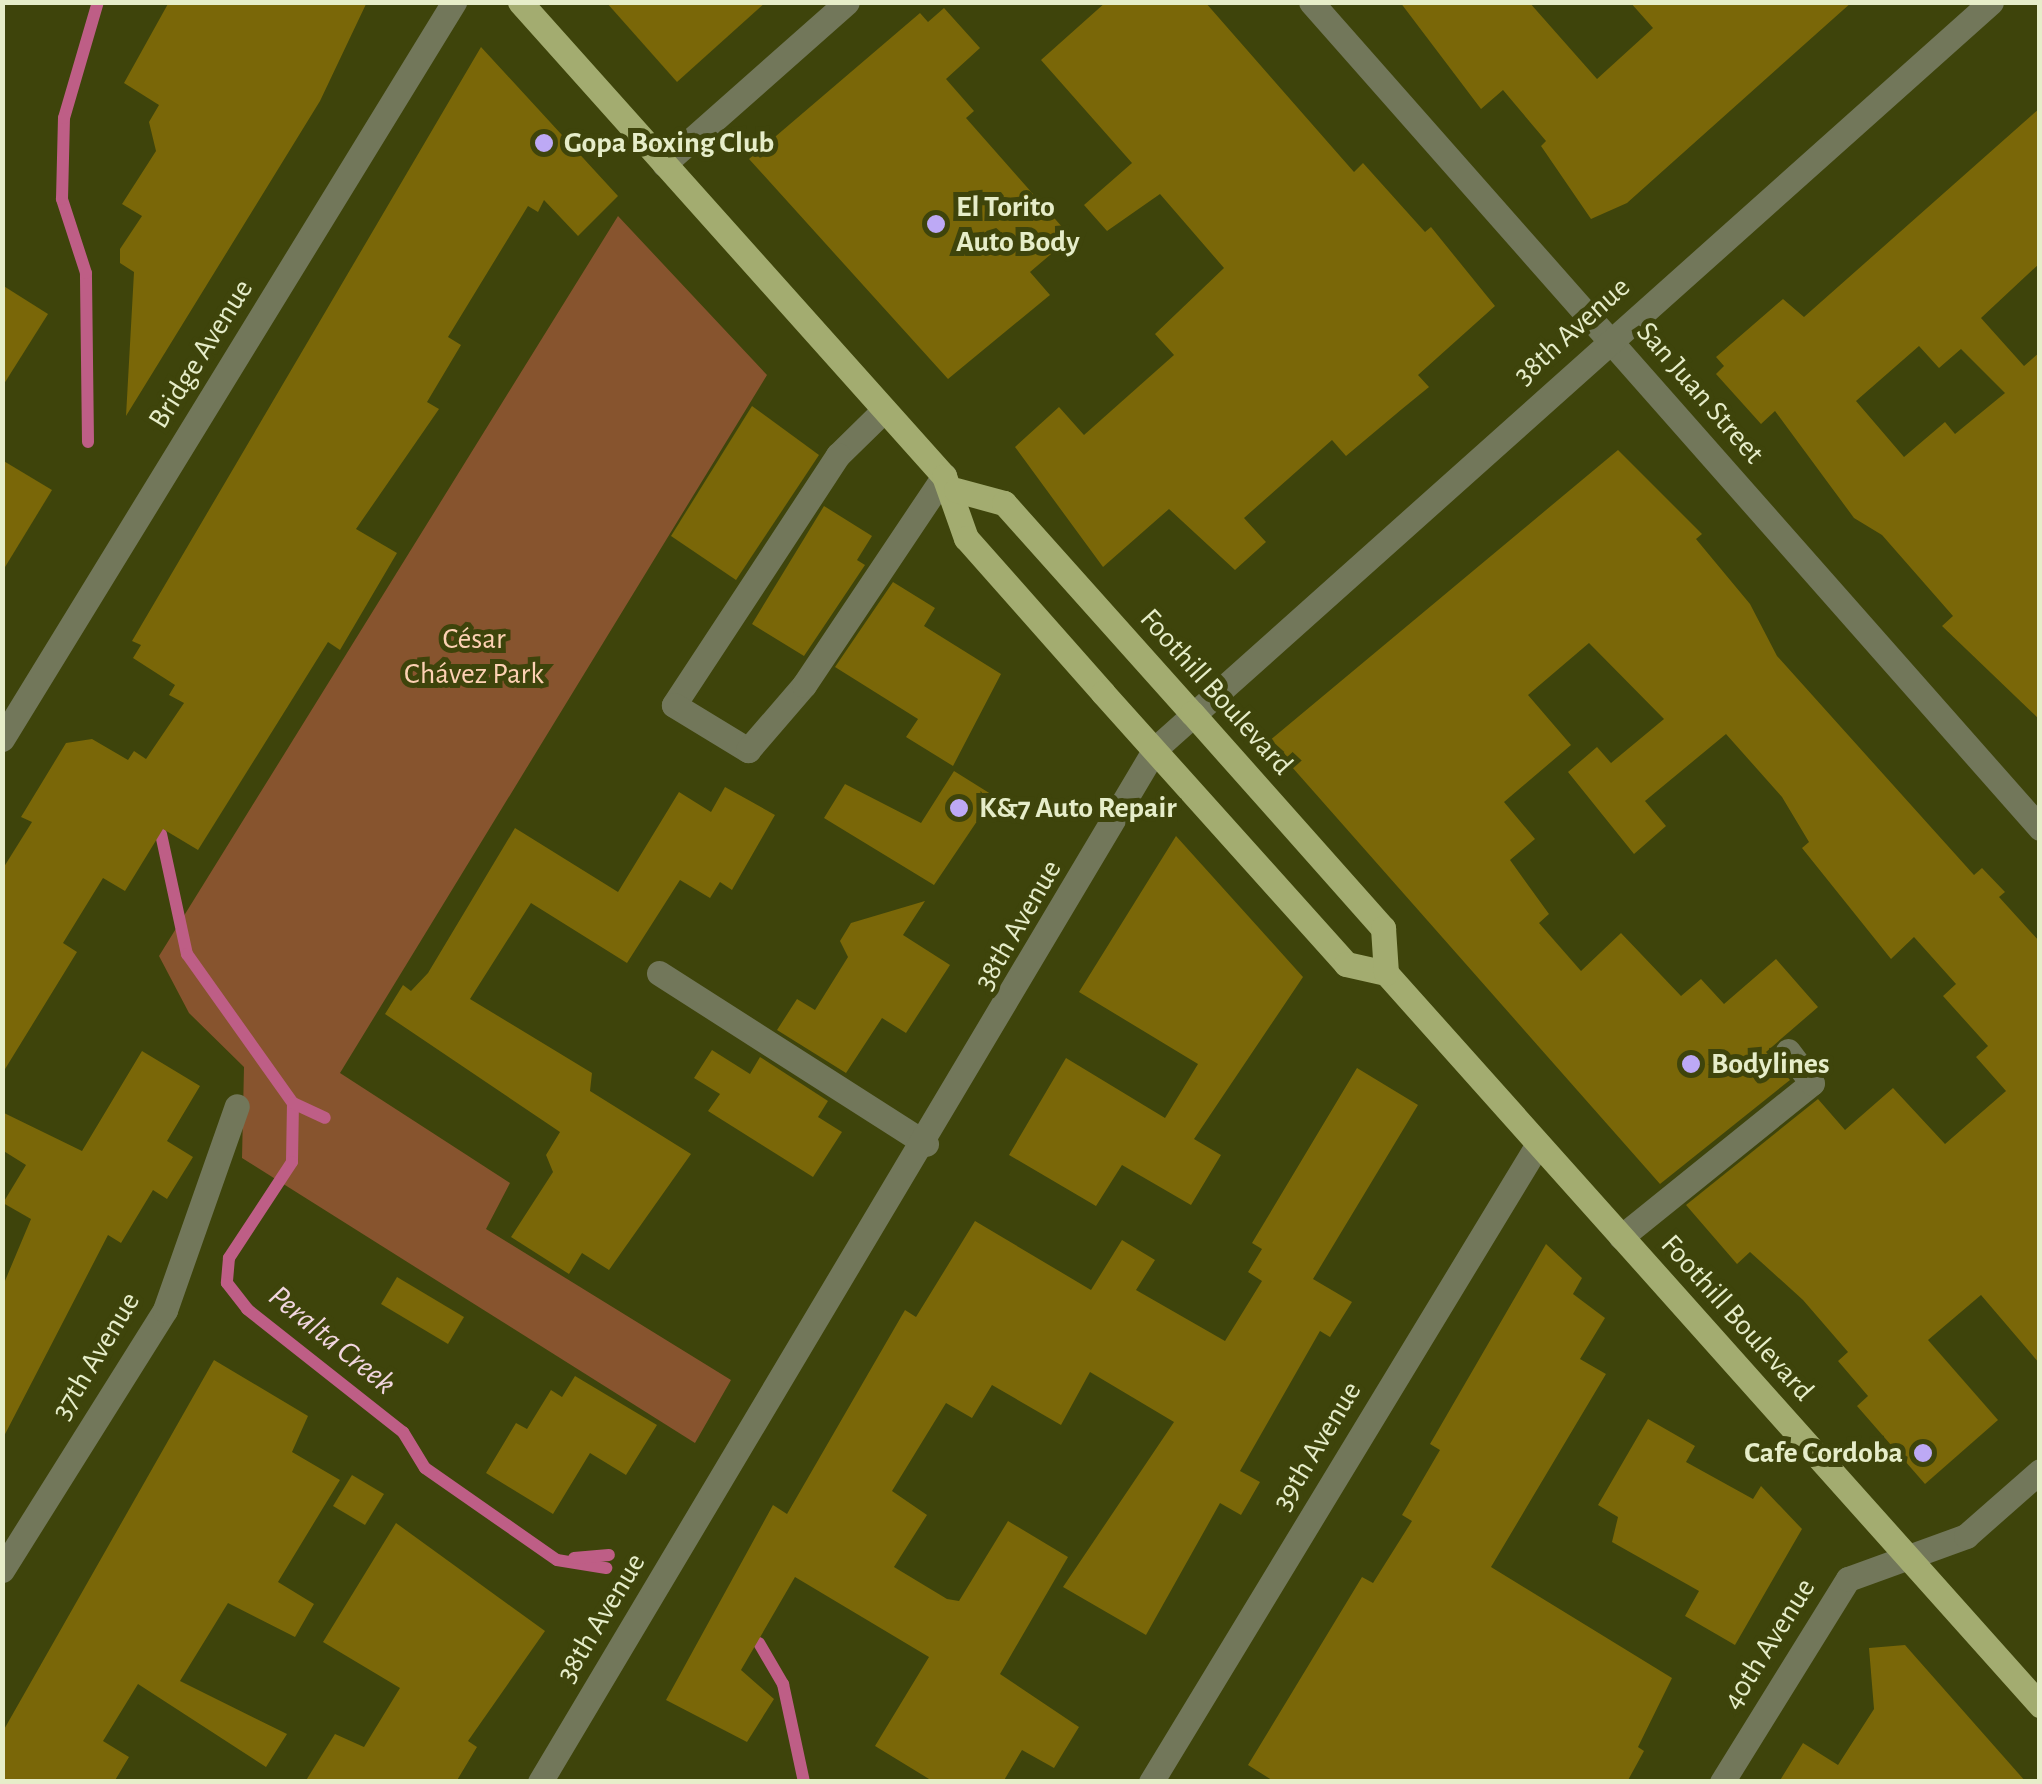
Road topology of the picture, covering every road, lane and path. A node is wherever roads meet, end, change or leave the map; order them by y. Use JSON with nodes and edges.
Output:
{"nodes":[{"id":1,"x":454,"y":2,"type":"edge"},
{"id":2,"x":520,"y":2,"type":"edge"},
{"id":3,"x":847,"y":2,"type":"edge"},
{"id":4,"x":1311,"y":2,"type":"edge"},
{"id":5,"x":1991,"y":2,"type":"edge"},
{"id":6,"x":664,"y":164,"type":"junction"},
{"id":7,"x":1611,"y":341,"type":"junction"},
{"id":8,"x":883,"y":411,"type":"junction"},
{"id":9,"x":950,"y":483,"type":"junction"},
{"id":10,"x":1192,"y":713,"type":"junction"},
{"id":11,"x":2,"y":739,"type":"edge"},
{"id":12,"x":1155,"y":749,"type":"junction"},
{"id":13,"x":2040,"y":828,"type":"edge"},
{"id":14,"x":658,"y":973,"type":"dead end"},
{"id":15,"x":1386,"y":973,"type":"junction"},
{"id":16,"x":1788,"y":1051,"type":"dead end"},
{"id":17,"x":237,"y":1106,"type":"dead end"},
{"id":18,"x":926,"y":1144,"type":"junction"},
{"id":19,"x":1538,"y":1144,"type":"junction"},
{"id":20,"x":1621,"y":1238,"type":"junction"},
{"id":21,"x":2040,"y":1470,"type":"edge"},
{"id":22,"x":1908,"y":1557,"type":"junction"},
{"id":23,"x":2,"y":1570,"type":"edge"},
{"id":24,"x":2040,"y":1706,"type":"edge"},
{"id":25,"x":540,"y":1782,"type":"edge"},
{"id":26,"x":1151,"y":1782,"type":"edge"},
{"id":27,"x":1722,"y":1782,"type":"edge"}],
"edges":[{"from":1,"to":11,"type":"street","name":"Bridge Avenue"},
{"from":2,"to":6,"type":"main road"},
{"from":3,"to":6,"type":"street"},
{"from":4,"to":7,"type":"street","name":"San Juan Street"},
{"from":5,"to":7,"type":"street","name":"38th Avenue"},
{"from":6,"to":8,"type":"main road"},
{"from":7,"to":10,"type":"street","name":"38th Avenue"},
{"from":7,"to":13,"type":"street","name":"San Juan Street"},
{"from":8,"to":9,"type":"main road"},
{"from":8,"to":9,"type":"street"},
{"from":9,"to":10,"type":"main road","name":"Foothill Boulevard"},
{"from":9,"to":12,"type":"main road","name":"Foothill Boulevard"},
{"from":10,"to":12,"type":"street","name":"38th Avenue"},
{"from":10,"to":15,"type":"main road","name":"Foothill Boulevard"},
{"from":12,"to":15,"type":"main road","name":"Foothill Boulevard"},
{"from":12,"to":18,"type":"street","name":"38th Avenue"},
{"from":14,"to":18,"type":"street"},
{"from":15,"to":19,"type":"main road","name":"Foothill Boulevard"},
{"from":16,"to":20,"type":"street"},
{"from":17,"to":23,"type":"street","name":"37th Avenue"},
{"from":18,"to":25,"type":"street","name":"38th Avenue"},
{"from":19,"to":20,"type":"main road","name":"Foothill Boulevard"},
{"from":19,"to":26,"type":"street","name":"39th Avenue"},
{"from":20,"to":22,"type":"main road","name":"Foothill Boulevard"},
{"from":21,"to":22,"type":"street","name":"40th Avenue"},
{"from":22,"to":24,"type":"main road","name":"Foothill Boulevard"},
{"from":22,"to":27,"type":"street","name":"40th Avenue"}]}
